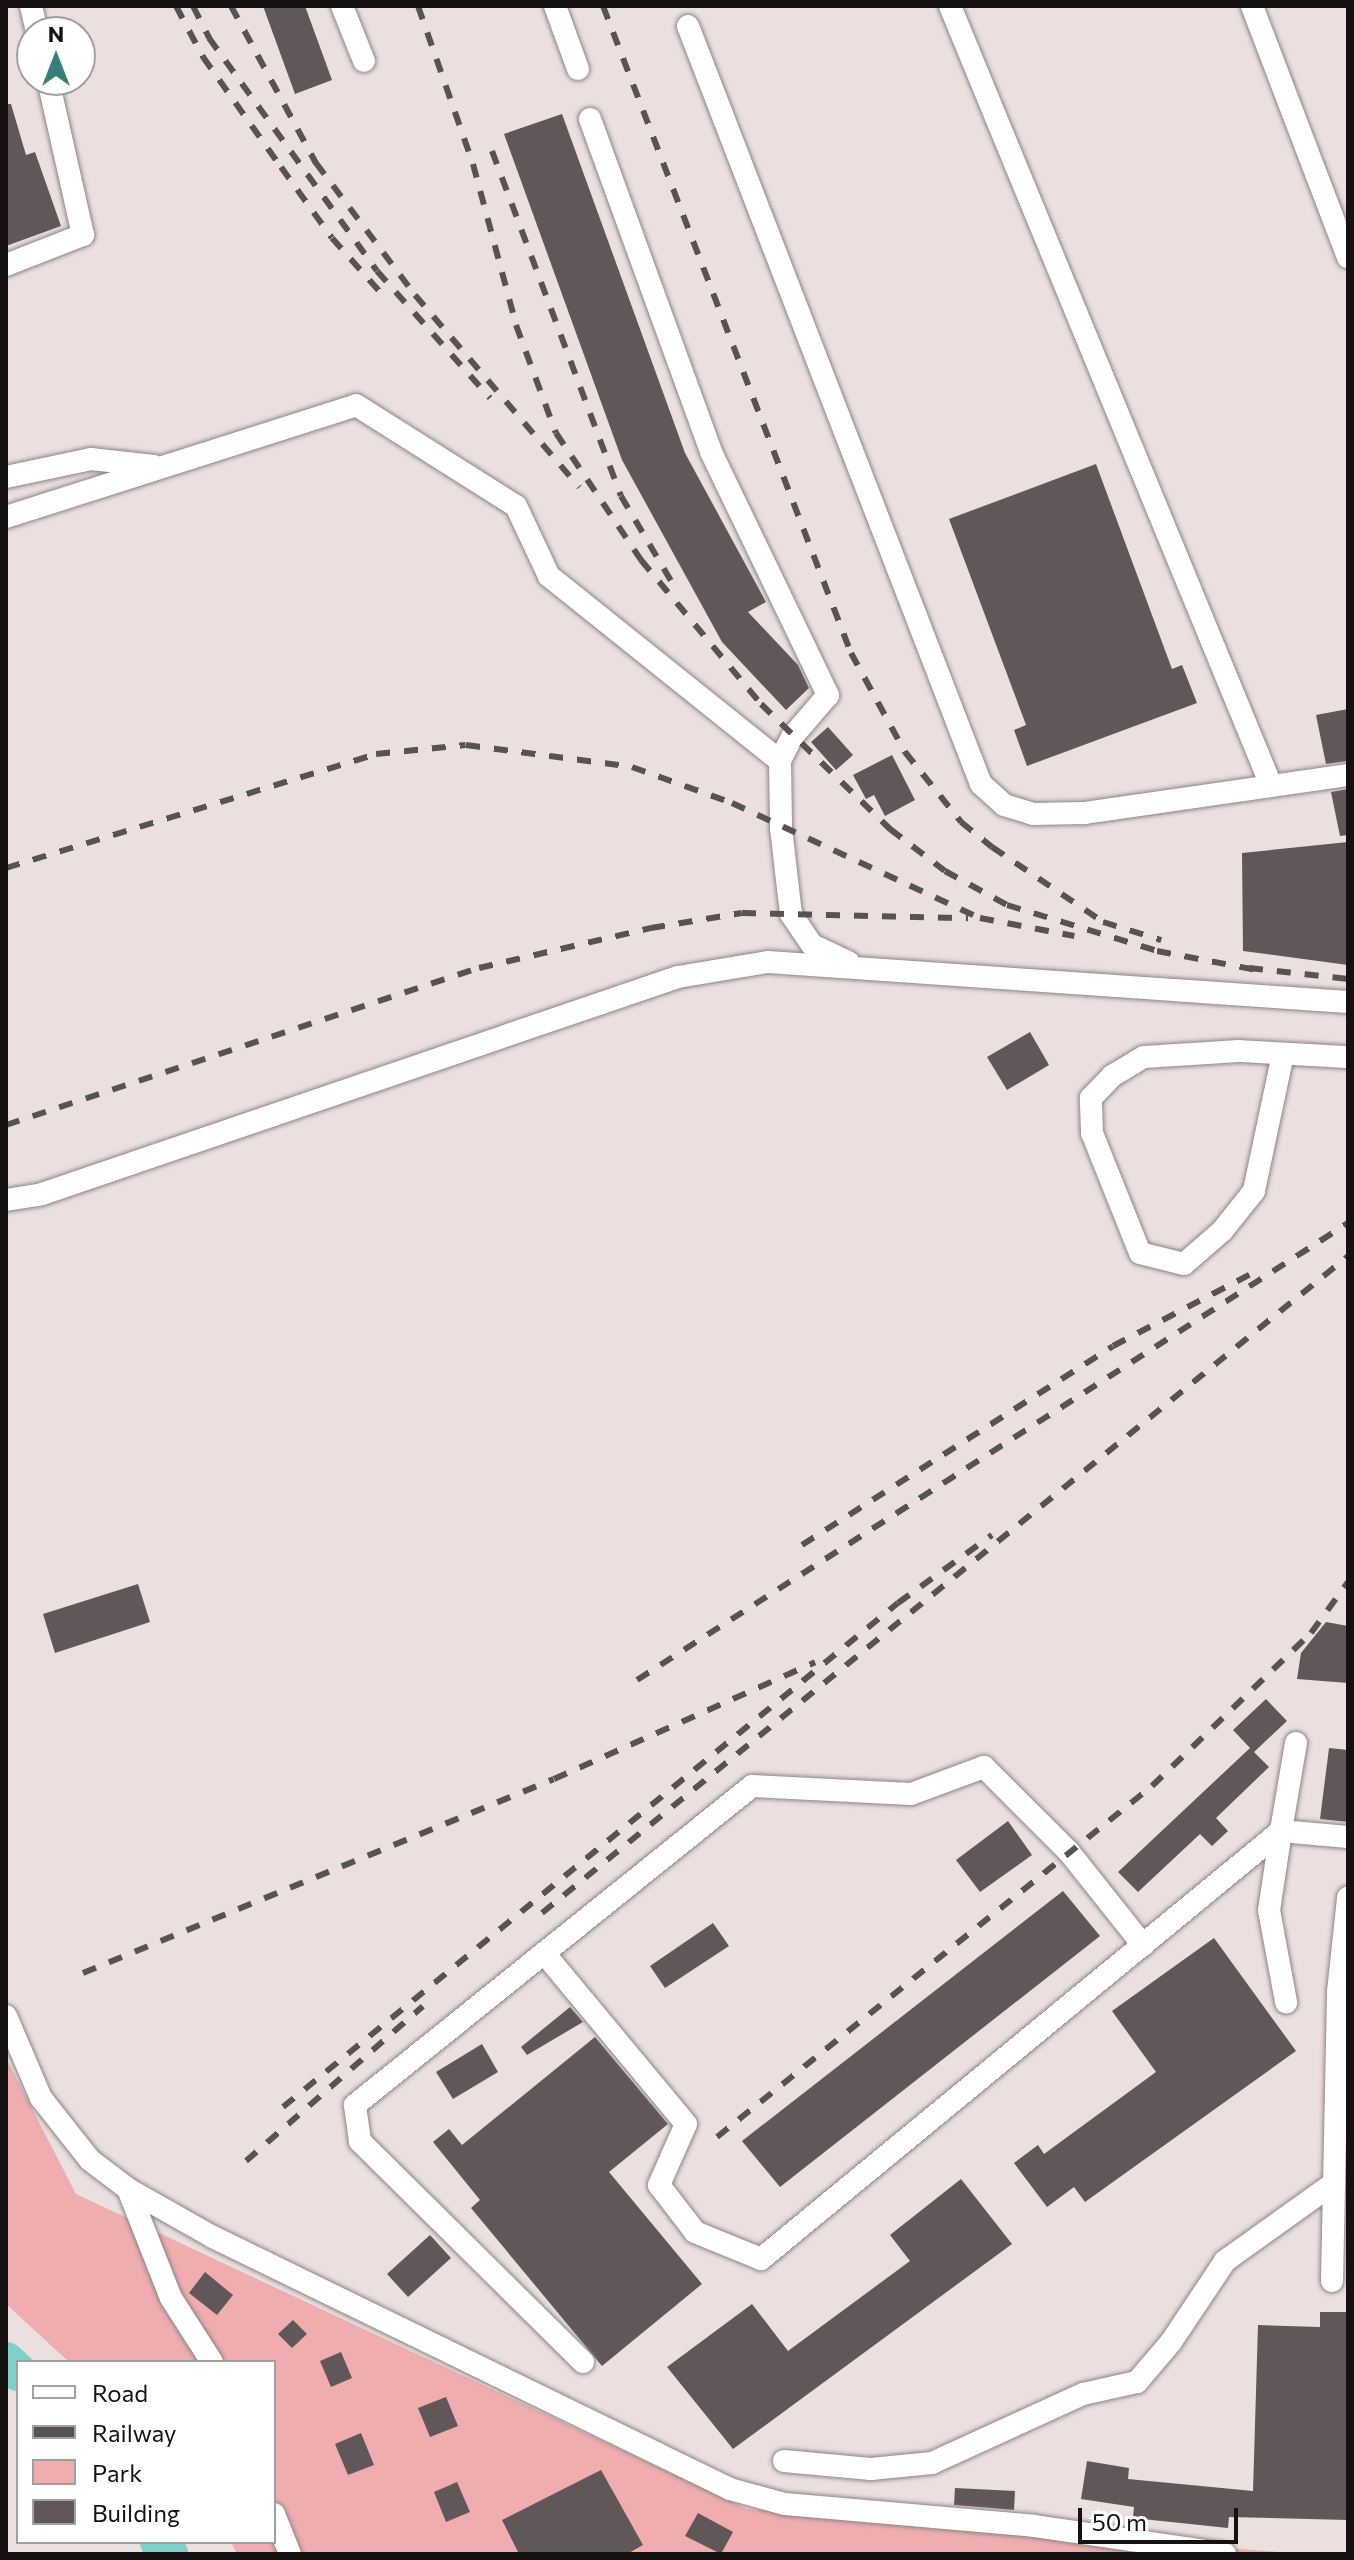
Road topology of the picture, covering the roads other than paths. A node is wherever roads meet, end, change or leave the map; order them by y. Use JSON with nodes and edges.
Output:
{"nodes":[{"id":1,"x":342,"y":6,"type":"edge"},
{"id":2,"x":555,"y":6,"type":"edge"},
{"id":3,"x":950,"y":6,"type":"edge"},
{"id":4,"x":1252,"y":6,"type":"edge"},
{"id":5,"x":688,"y":26,"type":"dead end"},
{"id":6,"x":364,"y":61,"type":"dead end"},
{"id":7,"x":578,"y":69,"type":"dead end"},
{"id":8,"x":52,"y":96,"type":"edge"},
{"id":9,"x":590,"y":119,"type":"dead end"},
{"id":10,"x":1348,"y":257,"type":"edge"},
{"id":11,"x":6,"y":265,"type":"edge"},
{"id":12,"x":163,"y":467,"type":"junction"},
{"id":13,"x":6,"y":477,"type":"edge"},
{"id":14,"x":6,"y":517,"type":"edge"},
{"id":15,"x":780,"y":761,"type":"junction"},
{"id":16,"x":1348,"y":775,"type":"edge"},
{"id":17,"x":1271,"y":785,"type":"junction"},
{"id":18,"x":860,"y":968,"type":"junction"},
{"id":19,"x":1348,"y":1002,"type":"edge"},
{"id":20,"x":1283,"y":1054,"type":"junction"},
{"id":21,"x":1348,"y":1057,"type":"edge"},
{"id":22,"x":6,"y":1200,"type":"edge"},
{"id":23,"x":1296,"y":1743,"type":"dead end"},
{"id":24,"x":1281,"y":1831,"type":"junction"},
{"id":25,"x":1348,"y":1837,"type":"edge"},
{"id":26,"x":1348,"y":1898,"type":"edge"},
{"id":27,"x":1143,"y":1945,"type":"junction"},
{"id":28,"x":544,"y":1953,"type":"junction"},
{"id":29,"x":1286,"y":2002,"type":"dead end"},
{"id":30,"x":6,"y":2016,"type":"edge"},
{"id":31,"x":1334,"y":2183,"type":"junction"},
{"id":32,"x":128,"y":2189,"type":"junction"},
{"id":33,"x":1332,"y":2281,"type":"dead end"},
{"id":34,"x":211,"y":2360,"type":"edge"},
{"id":35,"x":583,"y":2362,"type":"dead end"},
{"id":36,"x":784,"y":2461,"type":"dead end"},
{"id":37,"x":276,"y":2519,"type":"edge"},
{"id":38,"x":290,"y":2554,"type":"edge"},
{"id":39,"x":1225,"y":2554,"type":"edge"}],
"edges":[{"from":1,"to":6,"type":"street"},
{"from":2,"to":7,"type":"street"},
{"from":3,"to":17,"type":"street"},
{"from":4,"to":10,"type":"street"},
{"from":5,"to":17,"type":"street"},
{"from":8,"to":11,"type":"street"},
{"from":9,"to":15,"type":"street"},
{"from":12,"to":13,"type":"street"},
{"from":12,"to":14,"type":"street"},
{"from":12,"to":15,"type":"street"},
{"from":15,"to":18,"type":"street"},
{"from":16,"to":17,"type":"street"},
{"from":18,"to":19,"type":"street"},
{"from":18,"to":22,"type":"street"},
{"from":20,"to":20,"type":"street"},
{"from":20,"to":21,"type":"street"},
{"from":23,"to":24,"type":"street"},
{"from":24,"to":25,"type":"street"},
{"from":24,"to":27,"type":"street"},
{"from":24,"to":29,"type":"street"},
{"from":26,"to":31,"type":"street"},
{"from":27,"to":28,"type":"street"},
{"from":27,"to":28,"type":"street"},
{"from":28,"to":35,"type":"street"},
{"from":30,"to":32,"type":"street"},
{"from":31,"to":33,"type":"street"},
{"from":31,"to":36,"type":"street"},
{"from":32,"to":34,"type":"street"},
{"from":32,"to":39,"type":"street"},
{"from":37,"to":38,"type":"street"}]}
